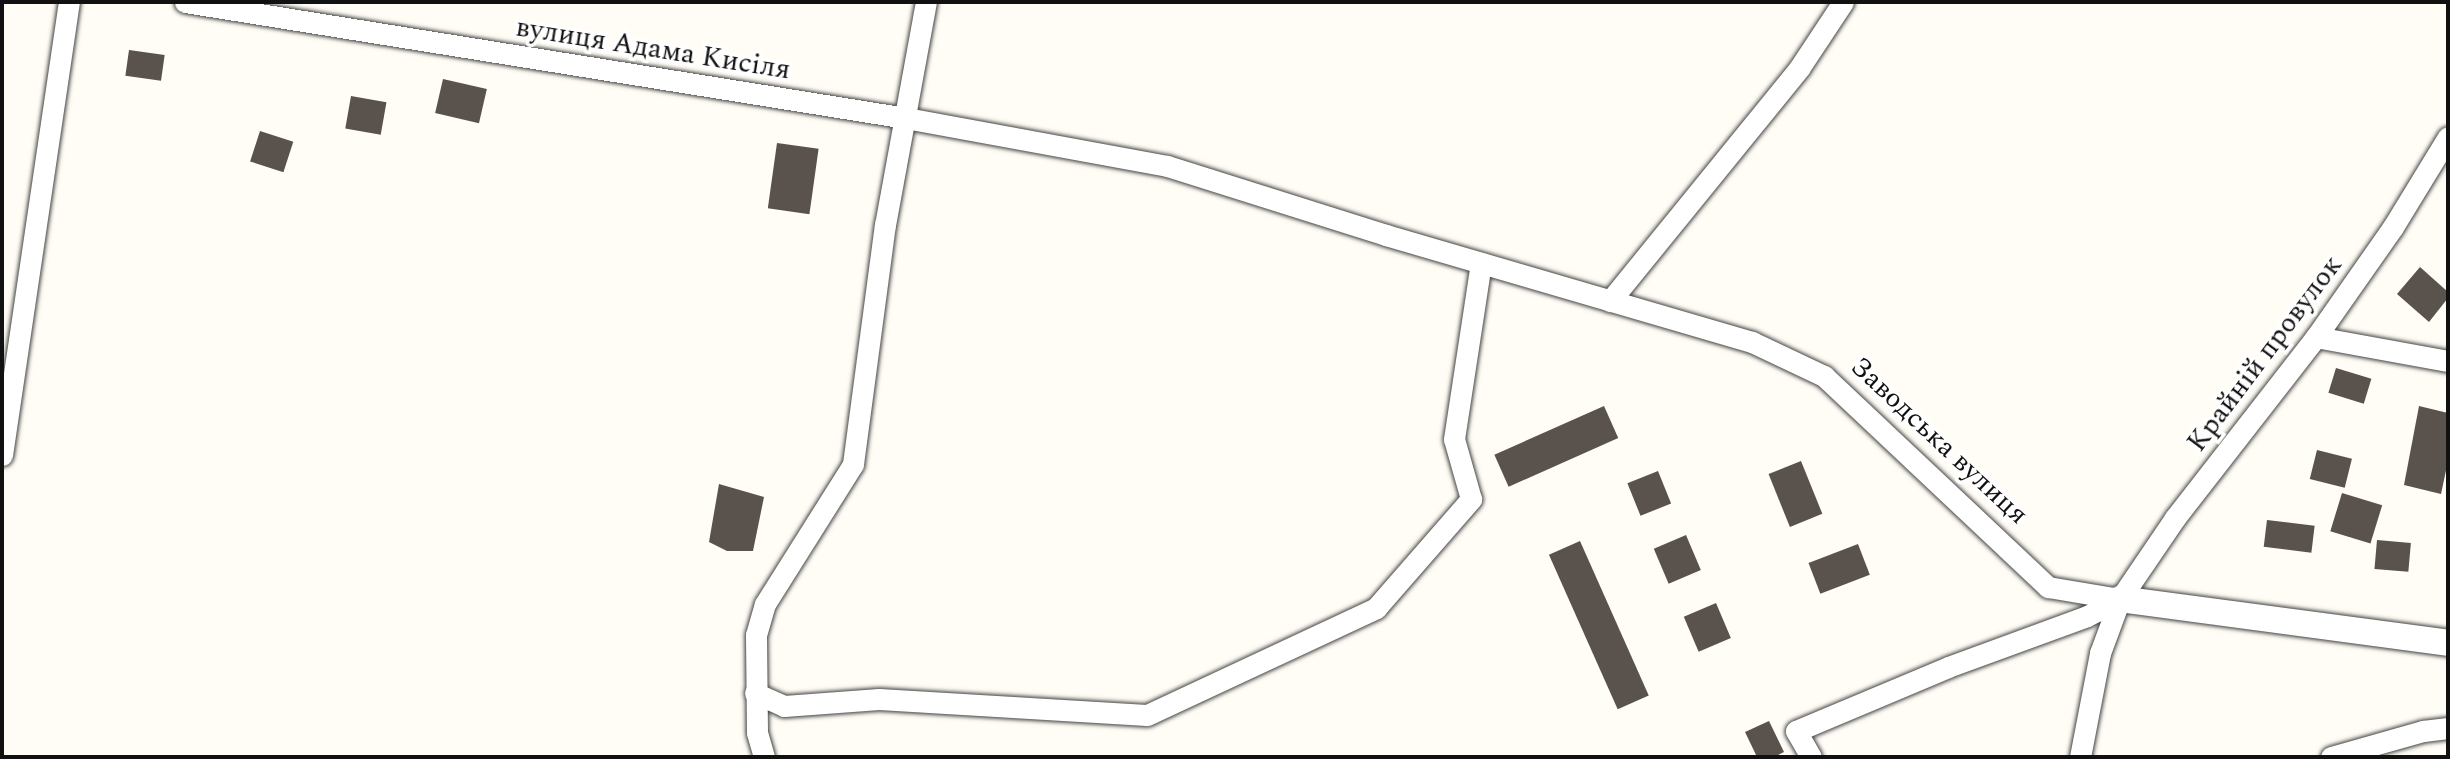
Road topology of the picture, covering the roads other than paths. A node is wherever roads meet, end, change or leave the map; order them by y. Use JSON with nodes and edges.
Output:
{"nodes":[{"id":1,"x":69,"y":2,"type":"edge"},
{"id":2,"x":185,"y":2,"type":"edge"},
{"id":3,"x":926,"y":2,"type":"edge"},
{"id":4,"x":1843,"y":2,"type":"edge"},
{"id":5,"x":906,"y":118,"type":"junction"},
{"id":6,"x":2448,"y":137,"type":"edge"},
{"id":7,"x":1475,"y":261,"type":"junction"},
{"id":8,"x":1610,"y":301,"type":"junction"},
{"id":9,"x":2316,"y":337,"type":"junction"},
{"id":10,"x":2448,"y":361,"type":"edge"},
{"id":11,"x":2,"y":455,"type":"edge"},
{"id":12,"x":2120,"y":599,"type":"junction"},
{"id":13,"x":2448,"y":643,"type":"edge"},
{"id":14,"x":755,"y":693,"type":"junction"},
{"id":15,"x":2448,"y":729,"type":"edge"},
{"id":16,"x":764,"y":757,"type":"edge"},
{"id":17,"x":1811,"y":757,"type":"edge"},
{"id":18,"x":2081,"y":757,"type":"edge"},
{"id":19,"x":2331,"y":757,"type":"edge"}],
"edges":[{"from":1,"to":11,"type":"street"},
{"from":2,"to":5,"type":"street","name":"вулиця Адама Кисіля"},
{"from":3,"to":5,"type":"street"},
{"from":4,"to":8,"type":"street"},
{"from":5,"to":7,"type":"street","name":"вулиця Адама Кисіля"},
{"from":5,"to":14,"type":"street"},
{"from":6,"to":9,"type":"street","name":"Крайній провулок"},
{"from":7,"to":8,"type":"street","name":"Заводська вулиця"},
{"from":7,"to":14,"type":"street"},
{"from":8,"to":12,"type":"street","name":"Заводська вулиця"},
{"from":9,"to":10,"type":"street"},
{"from":9,"to":12,"type":"street","name":"Крайній провулок"},
{"from":12,"to":13,"type":"street","name":"Заводська вулиця"},
{"from":12,"to":17,"type":"street"},
{"from":12,"to":18,"type":"street"},
{"from":14,"to":16,"type":"street"},
{"from":15,"to":19,"type":"street"}]}
